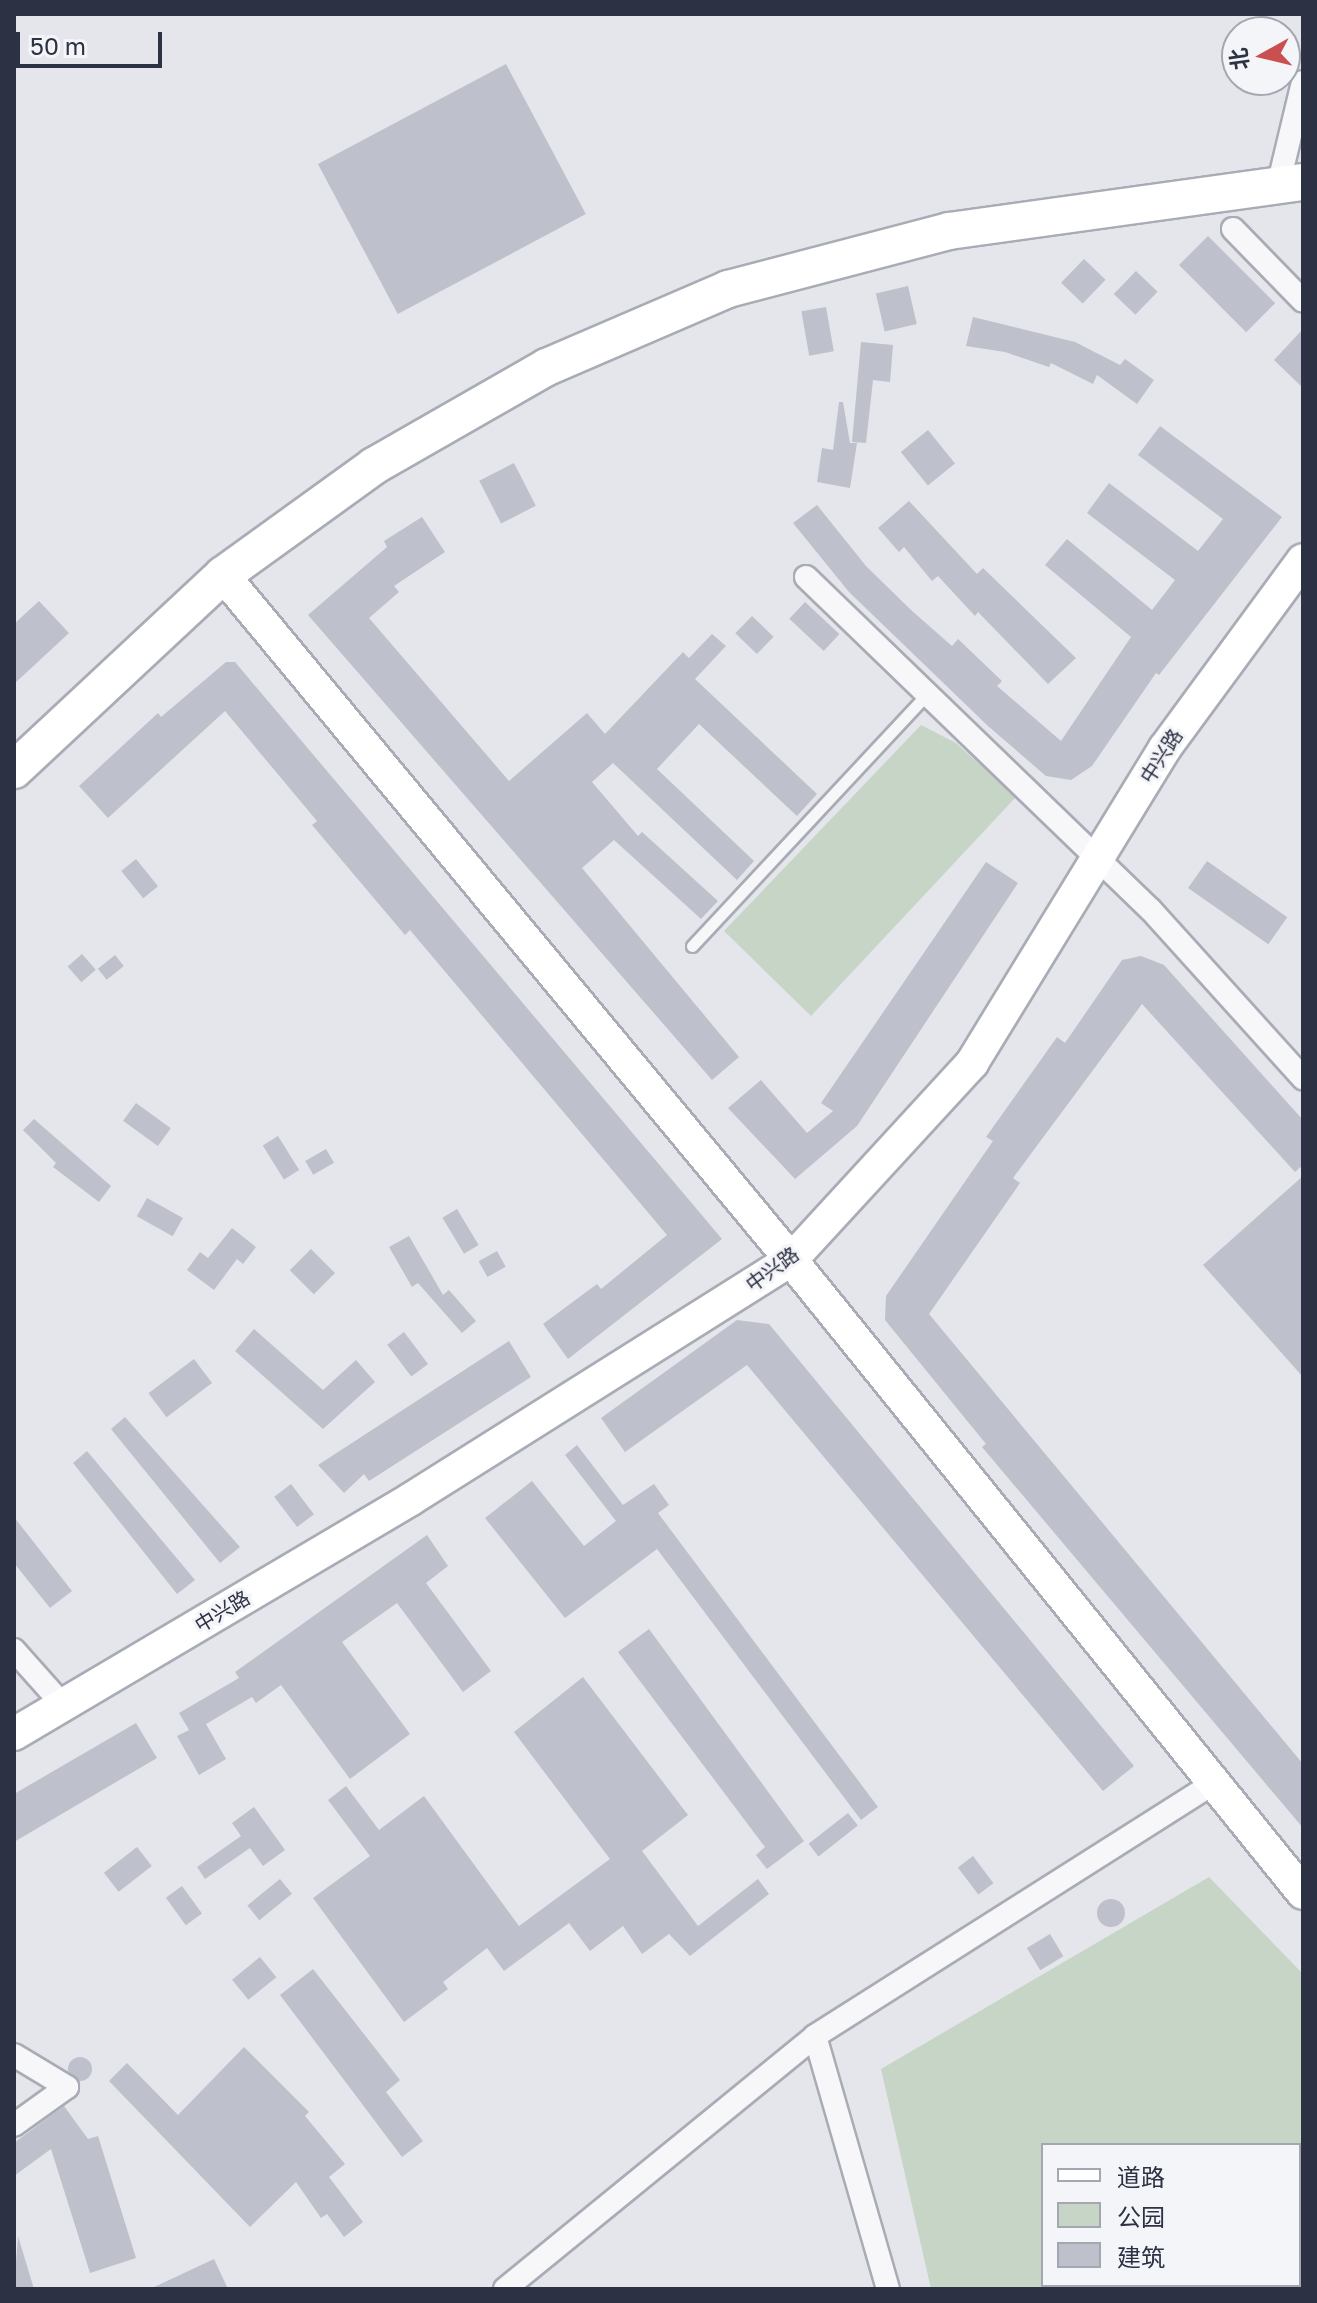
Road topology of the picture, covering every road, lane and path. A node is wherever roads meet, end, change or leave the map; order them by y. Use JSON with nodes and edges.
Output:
{"nodes":[{"id":1,"x":1303,"y":82,"type":"edge"},
{"id":2,"x":1290,"y":184,"type":"edge"},
{"id":3,"x":1233,"y":229,"type":"dead end"},
{"id":4,"x":1303,"y":301,"type":"edge"},
{"id":5,"x":1303,"y":560,"type":"edge"},
{"id":6,"x":223,"y":575,"type":"junction"},
{"id":7,"x":806,"y":577,"type":"dead end"},
{"id":8,"x":926,"y":695,"type":"junction"},
{"id":9,"x":14,"y":770,"type":"edge"},
{"id":10,"x":1095,"y":861,"type":"junction"},
{"id":11,"x":692,"y":946,"type":"dead end"},
{"id":12,"x":1303,"y":1078,"type":"edge"},
{"id":13,"x":791,"y":1260,"type":"junction"},
{"id":14,"x":14,"y":1650,"type":"edge"},
{"id":15,"x":63,"y":1705,"type":"junction"},
{"id":16,"x":14,"y":1734,"type":"edge"},
{"id":17,"x":1214,"y":1783,"type":"junction"},
{"id":18,"x":1303,"y":1893,"type":"edge"},
{"id":19,"x":815,"y":2036,"type":"junction"},
{"id":20,"x":14,"y":2055,"type":"edge"},
{"id":21,"x":14,"y":2125,"type":"edge"},
{"id":22,"x":505,"y":2289,"type":"edge"},
{"id":23,"x":888,"y":2289,"type":"edge"}],
"edges":[{"from":1,"to":2,"type":"street"},
{"from":2,"to":6,"type":"main road"},
{"from":3,"to":4,"type":"street"},
{"from":5,"to":10,"type":"main road","name":"中兴路"},
{"from":6,"to":9,"type":"main road"},
{"from":6,"to":13,"type":"main road"},
{"from":7,"to":8,"type":"street"},
{"from":8,"to":10,"type":"street"},
{"from":8,"to":11,"type":"lane"},
{"from":10,"to":12,"type":"street"},
{"from":10,"to":13,"type":"main road","name":"中兴路"},
{"from":13,"to":15,"type":"main road","name":"中兴路"},
{"from":13,"to":17,"type":"main road"},
{"from":14,"to":15,"type":"street"},
{"from":15,"to":16,"type":"main road","name":"中兴路"},
{"from":17,"to":18,"type":"main road"},
{"from":17,"to":19,"type":"street"},
{"from":19,"to":22,"type":"street"},
{"from":19,"to":23,"type":"street"},
{"from":20,"to":21,"type":"street"}]}
